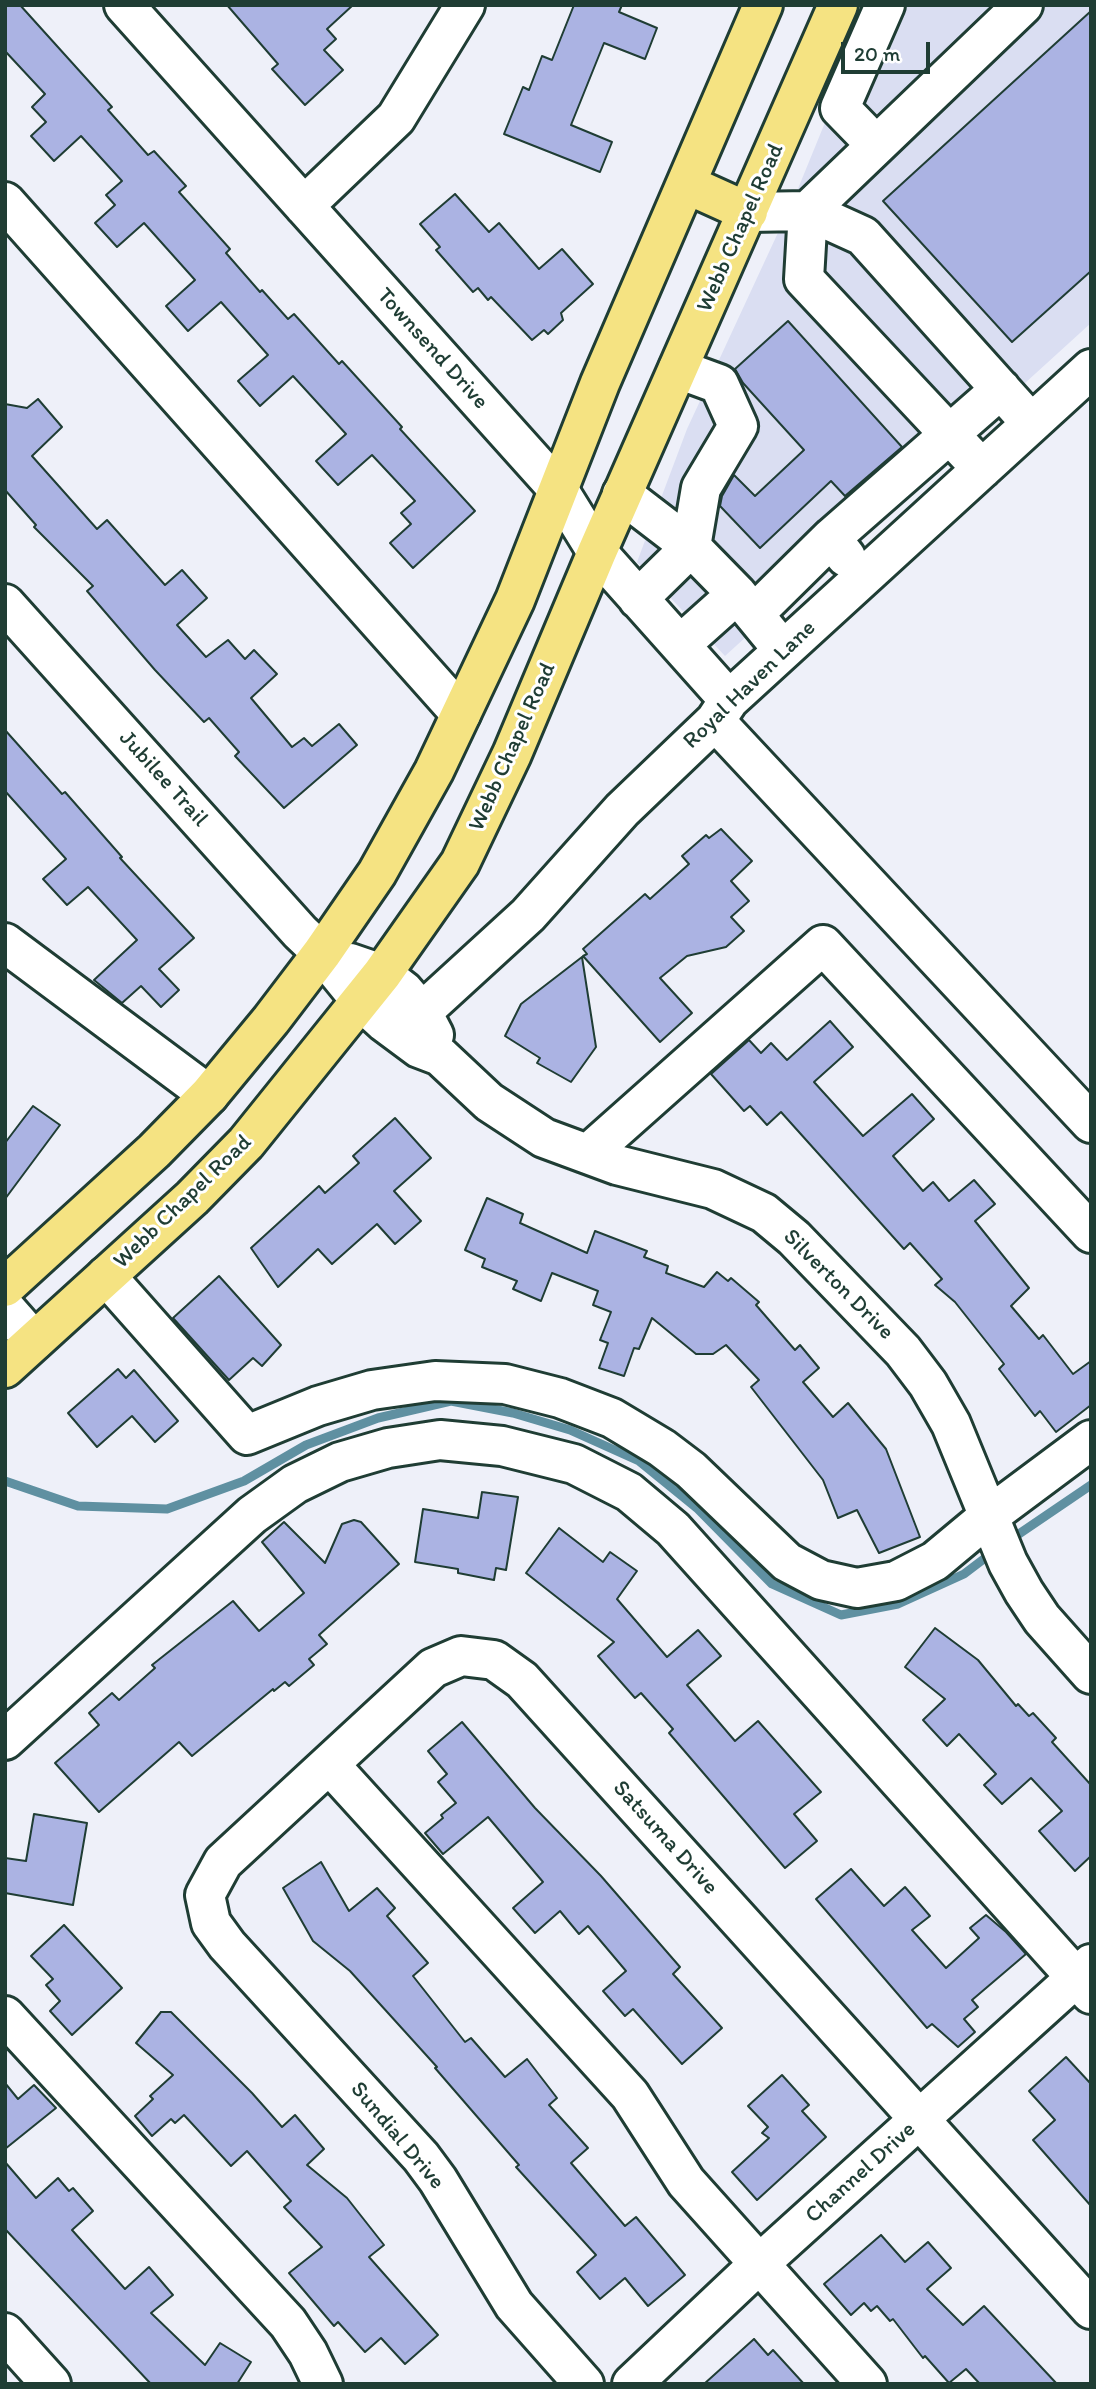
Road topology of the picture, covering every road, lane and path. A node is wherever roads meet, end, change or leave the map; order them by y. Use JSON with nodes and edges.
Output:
{"nodes":[{"id":1,"x":124,"y":5,"type":"edge"},
{"id":2,"x":465,"y":5,"type":"edge"},
{"id":3,"x":763,"y":5,"type":"edge"},
{"id":4,"x":838,"y":5,"type":"edge"},
{"id":5,"x":885,"y":5,"type":"edge"},
{"id":6,"x":1023,"y":5,"type":"edge"},
{"id":7,"x":876,"y":145,"type":"junction"},
{"id":8,"x":687,"y":184,"type":"junction"},
{"id":9,"x":5,"y":202,"type":"edge"},
{"id":10,"x":304,"y":206,"type":"junction"},
{"id":11,"x":808,"y":211,"type":"junction"},
{"id":12,"x":748,"y":212,"type":"junction"},
{"id":13,"x":678,"y":369,"type":"junction"},
{"id":14,"x":1090,"y":370,"type":"edge"},
{"id":15,"x":1001,"y":389,"type":"junction"},
{"id":16,"x":1031,"y":423,"type":"junction"},
{"id":17,"x":949,"y":434,"type":"junction"},
{"id":18,"x":982,"y":469,"type":"junction"},
{"id":19,"x":558,"y":489,"type":"junction"},
{"id":20,"x":622,"y":494,"type":"junction"},
{"id":21,"x":831,"y":538,"type":"junction"},
{"id":22,"x":691,"y":547,"type":"junction"},
{"id":23,"x":597,"y":552,"type":"junction"},
{"id":24,"x":863,"y":577,"type":"junction"},
{"id":25,"x":638,"y":599,"type":"junction"},
{"id":26,"x":5,"y":604,"type":"edge"},
{"id":27,"x":745,"y":604,"type":"junction"},
{"id":28,"x":680,"y":645,"type":"junction"},
{"id":29,"x":783,"y":650,"type":"junction"},
{"id":30,"x":722,"y":710,"type":"junction"},
{"id":31,"x":461,"y":714,"type":"junction"},
{"id":32,"x":5,"y":943,"type":"edge"},
{"id":33,"x":322,"y":953,"type":"junction"},
{"id":34,"x":372,"y":987,"type":"junction"},
{"id":35,"x":422,"y":1012,"type":"junction"},
{"id":36,"x":440,"y":1056,"type":"junction"},
{"id":37,"x":209,"y":1095,"type":"junction"},
{"id":38,"x":1091,"y":1123,"type":"edge"},
{"id":39,"x":588,"y":1154,"type":"junction"},
{"id":40,"x":1091,"y":1233,"type":"edge"},
{"id":41,"x":106,"y":1276,"type":"junction"},
{"id":42,"x":5,"y":1287,"type":"edge"},
{"id":43,"x":5,"y":1308,"type":"edge"},
{"id":44,"x":34,"y":1341,"type":"junction"},
{"id":45,"x":5,"y":1368,"type":"edge"},
{"id":46,"x":1091,"y":1440,"type":"edge"},
{"id":47,"x":998,"y":1538,"type":"junction"},
{"id":48,"x":1091,"y":1674,"type":"edge"},
{"id":49,"x":5,"y":1740,"type":"edge"},
{"id":50,"x":328,"y":1764,"type":"junction"},
{"id":51,"x":205,"y":1895,"type":"joint"},
{"id":52,"x":1086,"y":1979,"type":"edge"},
{"id":53,"x":5,"y":2016,"type":"edge"},
{"id":54,"x":921,"y":2120,"type":"junction"},
{"id":55,"x":759,"y":2264,"type":"junction"},
{"id":56,"x":1091,"y":2309,"type":"edge"},
{"id":57,"x":5,"y":2333,"type":"edge"},
{"id":58,"x":51,"y":2384,"type":"edge"},
{"id":59,"x":323,"y":2384,"type":"edge"},
{"id":60,"x":584,"y":2384,"type":"edge"},
{"id":61,"x":632,"y":2384,"type":"edge"},
{"id":62,"x":867,"y":2384,"type":"edge"}],
"edges":[{"from":1,"to":10,"type":"street","name":"Townsend Drive"},
{"from":2,"to":10,"type":"street"},
{"from":3,"to":8,"type":"main road"},
{"from":4,"to":12,"type":"main road","name":"Webb Chapel Road"},
{"from":5,"to":7,"type":"street"},
{"from":6,"to":7,"type":"street"},
{"from":7,"to":11,"type":"street"},
{"from":8,"to":12,"type":"main road"},
{"from":8,"to":19,"type":"main road"},
{"from":9,"to":31,"type":"street"},
{"from":10,"to":19,"type":"street","name":"Townsend Drive"},
{"from":11,"to":12,"type":"street"},
{"from":11,"to":15,"type":"street"},
{"from":11,"to":17,"type":"street"},
{"from":12,"to":13,"type":"main road","name":"Webb Chapel Road"},
{"from":13,"to":20,"type":"main road","name":"Webb Chapel Road"},
{"from":13,"to":22,"type":"street"},
{"from":14,"to":16,"type":"street","name":"Royal Haven Lane"},
{"from":15,"to":16,"type":"street"},
{"from":15,"to":17,"type":"street"},
{"from":16,"to":18,"type":"street","name":"Royal Haven Lane"},
{"from":17,"to":18,"type":"street"},
{"from":17,"to":21,"type":"street"},
{"from":18,"to":24,"type":"street","name":"Royal Haven Lane"},
{"from":19,"to":23,"type":"street","name":"Townsend Drive"},
{"from":19,"to":31,"type":"main road"},
{"from":20,"to":22,"type":"street"},
{"from":20,"to":23,"type":"main road","name":"Webb Chapel Road"},
{"from":21,"to":24,"type":"street"},
{"from":21,"to":27,"type":"street"},
{"from":22,"to":25,"type":"street"},
{"from":22,"to":27,"type":"street"},
{"from":23,"to":25,"type":"street","name":"Townsend Drive"},
{"from":23,"to":34,"type":"main road","name":"Webb Chapel Road"},
{"from":24,"to":29,"type":"street","name":"Royal Haven Lane"},
{"from":25,"to":28,"type":"street","name":"Townsend Drive"},
{"from":26,"to":33,"type":"street","name":"Jubilee Trail"},
{"from":27,"to":28,"type":"street"},
{"from":27,"to":29,"type":"street"},
{"from":28,"to":30,"type":"street","name":"Townsend Drive"},
{"from":29,"to":30,"type":"street","name":"Royal Haven Lane"},
{"from":30,"to":35,"type":"street","name":"Royal Haven Lane"},
{"from":30,"to":38,"type":"street","name":"Townsend Drive"},
{"from":31,"to":33,"type":"main road"},
{"from":32,"to":37,"type":"street"},
{"from":33,"to":34,"type":"street","name":"Silverton Drive"},
{"from":33,"to":37,"type":"main road"},
{"from":34,"to":35,"type":"street","name":"Silverton Drive"},
{"from":34,"to":36,"type":"street","name":"Silverton Drive"},
{"from":34,"to":41,"type":"main road","name":"Webb Chapel Road"},
{"from":35,"to":36,"type":"street","name":"Silverton Drive"},
{"from":36,"to":39,"type":"street","name":"Silverton Drive"},
{"from":37,"to":42,"type":"main road"},
{"from":39,"to":40,"type":"street"},
{"from":39,"to":47,"type":"street","name":"Silverton Drive"},
{"from":41,"to":44,"type":"main road","name":"Webb Chapel Road"},
{"from":41,"to":47,"type":"street"},
{"from":43,"to":44,"type":"street"},
{"from":44,"to":45,"type":"main road","name":"Webb Chapel Road"},
{"from":46,"to":47,"type":"street"},
{"from":47,"to":48,"type":"street","name":"Silverton Drive"},
{"from":49,"to":52,"type":"street"},
{"from":50,"to":51,"type":"street","name":"Satsuma Drive"},
{"from":50,"to":54,"type":"street","name":"Satsuma Drive"},
{"from":50,"to":55,"type":"street"},
{"from":51,"to":60,"type":"street","name":"Sundial Drive"},
{"from":52,"to":54,"type":"street","name":"Channel Drive"},
{"from":53,"to":59,"type":"street"},
{"from":54,"to":55,"type":"street","name":"Channel Drive"},
{"from":54,"to":56,"type":"street","name":"Satsuma Drive"},
{"from":55,"to":61,"type":"street","name":"Channel Drive"},
{"from":55,"to":62,"type":"street"},
{"from":57,"to":58,"type":"street"}]}
